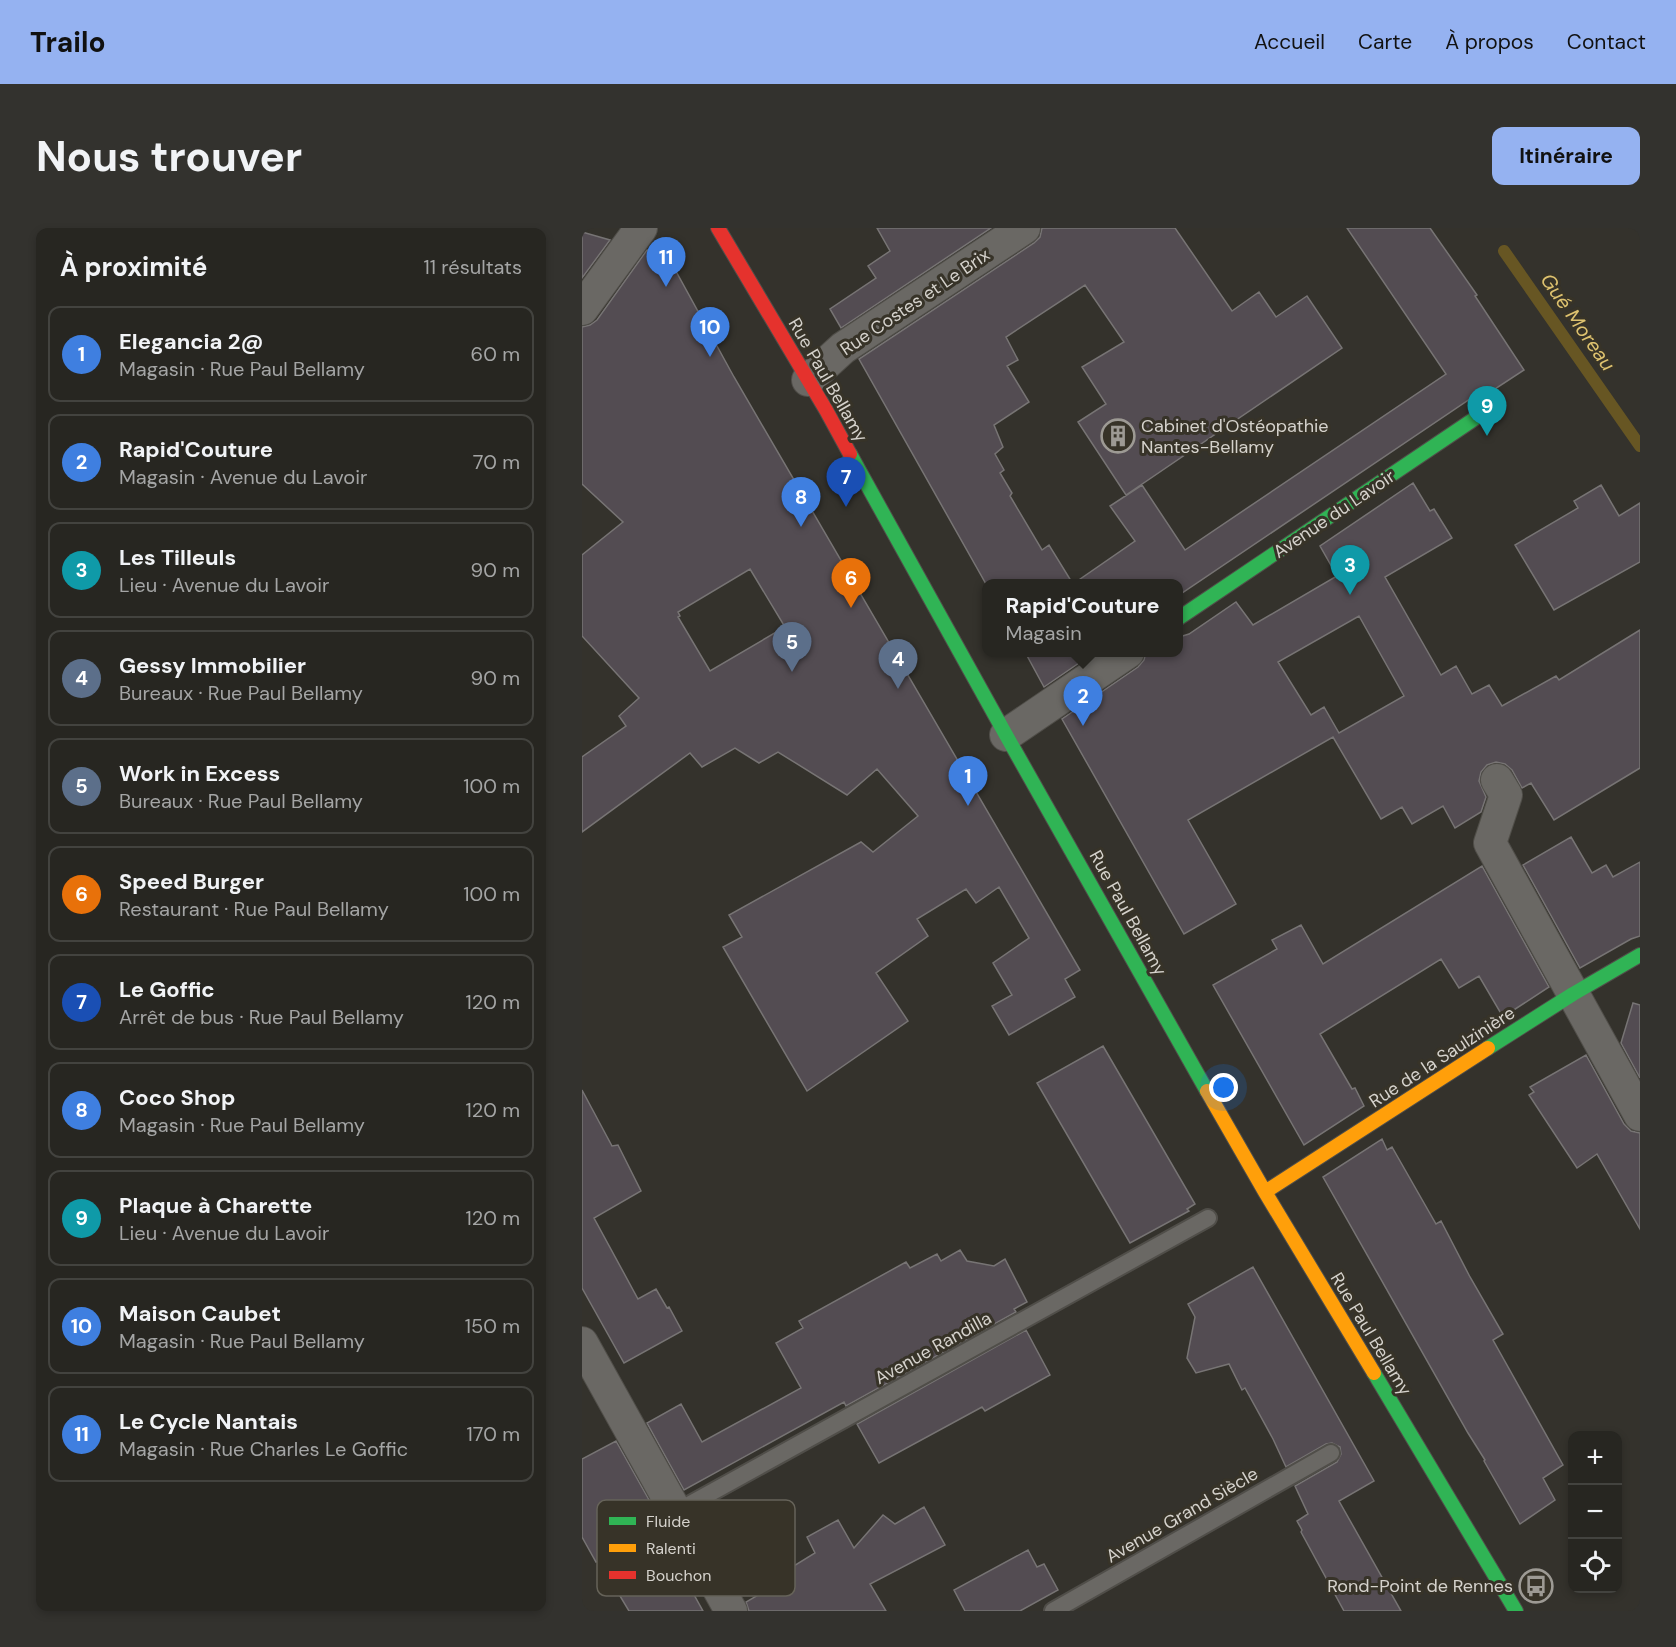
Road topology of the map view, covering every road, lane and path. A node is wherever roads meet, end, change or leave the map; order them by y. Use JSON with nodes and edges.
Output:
{"nodes":[{"id":1,"x":640,"y":228,"type":"edge"},
{"id":2,"x":718,"y":228,"type":"edge"},
{"id":3,"x":1024,"y":228,"type":"edge"},
{"id":4,"x":582,"y":309,"type":"edge"},
{"id":5,"x":808,"y":380,"type":"junction"},
{"id":6,"x":1489,"y":409,"type":"dead end"},
{"id":7,"x":1183,"y":615,"type":"edge"},
{"id":8,"x":1121,"y":657,"type":"edge"},
{"id":9,"x":1006,"y":735,"type":"junction"},
{"id":10,"x":1497,"y":780,"type":"dead end"},
{"id":11,"x":1640,"y":955,"type":"edge"},
{"id":12,"x":1573,"y":994,"type":"junction"},
{"id":13,"x":1640,"y":1116,"type":"edge"},
{"id":14,"x":1265,"y":1192,"type":"junction"},
{"id":15,"x":1208,"y":1218,"type":"dead end"},
{"id":16,"x":582,"y":1343,"type":"edge"},
{"id":17,"x":1331,"y":1454,"type":"dead end"},
{"id":18,"x":669,"y":1500,"type":"edge"},
{"id":19,"x":698,"y":1500,"type":"edge"},
{"id":20,"x":722,"y":1596,"type":"edge"},
{"id":21,"x":730,"y":1611,"type":"edge"},
{"id":22,"x":1053,"y":1611,"type":"edge"},
{"id":23,"x":1516,"y":1611,"type":"edge"}],
"edges":[{"from":1,"to":4,"type":"street"},
{"from":2,"to":5,"type":"main road","name":"Rue Paul Bellamy"},
{"from":3,"to":5,"type":"street","name":"Rue Costes et Le Brix"},
{"from":5,"to":9,"type":"main road","name":"Rue Paul Bellamy"},
{"from":6,"to":7,"type":"main road","name":"Avenue du Lavoir"},
{"from":8,"to":9,"type":"street"},
{"from":9,"to":14,"type":"main road","name":"Rue Paul Bellamy"},
{"from":10,"to":12,"type":"street"},
{"from":11,"to":12,"type":"main road","name":"Rue de la Saulzinière"},
{"from":12,"to":13,"type":"street"},
{"from":12,"to":14,"type":"main road","name":"Rue de la Saulzinière"},
{"from":14,"to":23,"type":"main road","name":"Rue Paul Bellamy"},
{"from":15,"to":19,"type":"lane","name":"Avenue Randilla"},
{"from":16,"to":18,"type":"street"},
{"from":17,"to":22,"type":"lane","name":"Avenue Grand Siècle"},
{"from":20,"to":21,"type":"street"}]}
